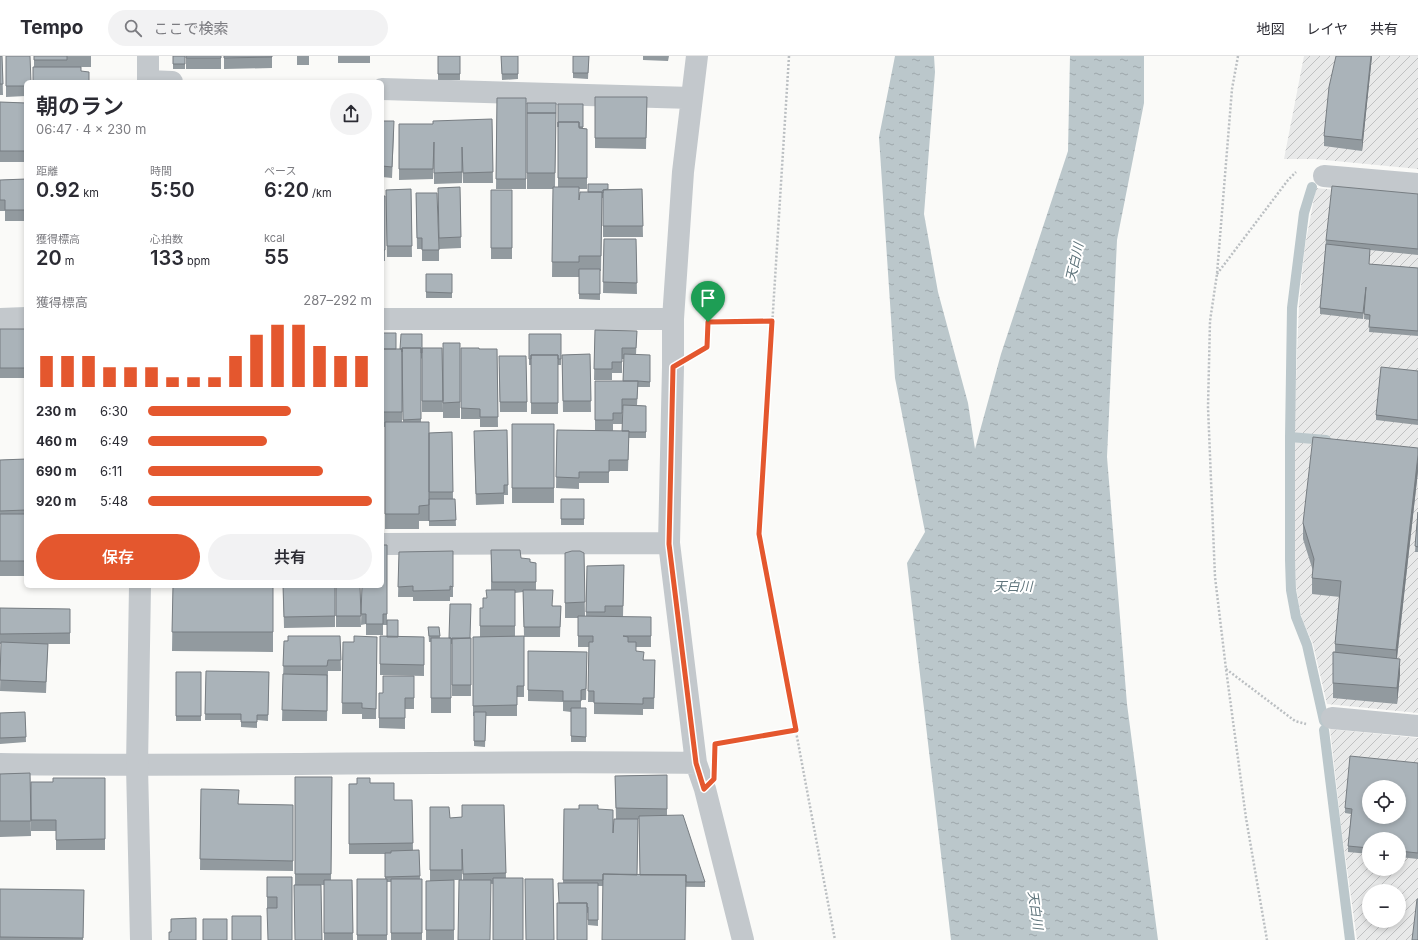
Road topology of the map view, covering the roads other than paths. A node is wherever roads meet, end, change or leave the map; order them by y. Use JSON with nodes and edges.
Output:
{"nodes":[{"id":1,"x":148,"y":56,"type":"edge"},
{"id":2,"x":697,"y":56,"type":"edge"},
{"id":3,"x":148,"y":80,"type":"edge"},
{"id":4,"x":384,"y":89,"type":"edge"},
{"id":5,"x":692,"y":98,"type":"junction"},
{"id":6,"x":1324,"y":176,"type":"road end"},
{"id":7,"x":1418,"y":184,"type":"edge"},
{"id":8,"x":24,"y":318,"type":"edge"},
{"id":9,"x":0,"y":319,"type":"edge"},
{"id":10,"x":384,"y":319,"type":"edge"},
{"id":11,"x":672,"y":319,"type":"junction"},
{"id":12,"x":384,"y":544,"type":"edge"},
{"id":13,"x":669,"y":544,"type":"junction"},
{"id":14,"x":140,"y":588,"type":"edge"},
{"id":15,"x":1332,"y":718,"type":"road end"},
{"id":16,"x":1418,"y":726,"type":"edge"},
{"id":17,"x":696,"y":763,"type":"junction"},
{"id":18,"x":0,"y":764,"type":"edge"},
{"id":19,"x":138,"y":766,"type":"junction"},
{"id":20,"x":141,"y":940,"type":"edge"},
{"id":21,"x":743,"y":940,"type":"edge"}],
"edges":[{"from":1,"to":3,"type":"street"},
{"from":2,"to":5,"type":"street"},
{"from":4,"to":5,"type":"street"},
{"from":5,"to":11,"type":"street"},
{"from":6,"to":7,"type":"street"},
{"from":8,"to":9,"type":"street"},
{"from":10,"to":11,"type":"street"},
{"from":11,"to":13,"type":"street"},
{"from":12,"to":13,"type":"street"},
{"from":13,"to":17,"type":"street"},
{"from":14,"to":19,"type":"street"},
{"from":15,"to":16,"type":"street"},
{"from":17,"to":19,"type":"street"},
{"from":17,"to":21,"type":"street"},
{"from":18,"to":19,"type":"street"},
{"from":19,"to":20,"type":"street"}]}
